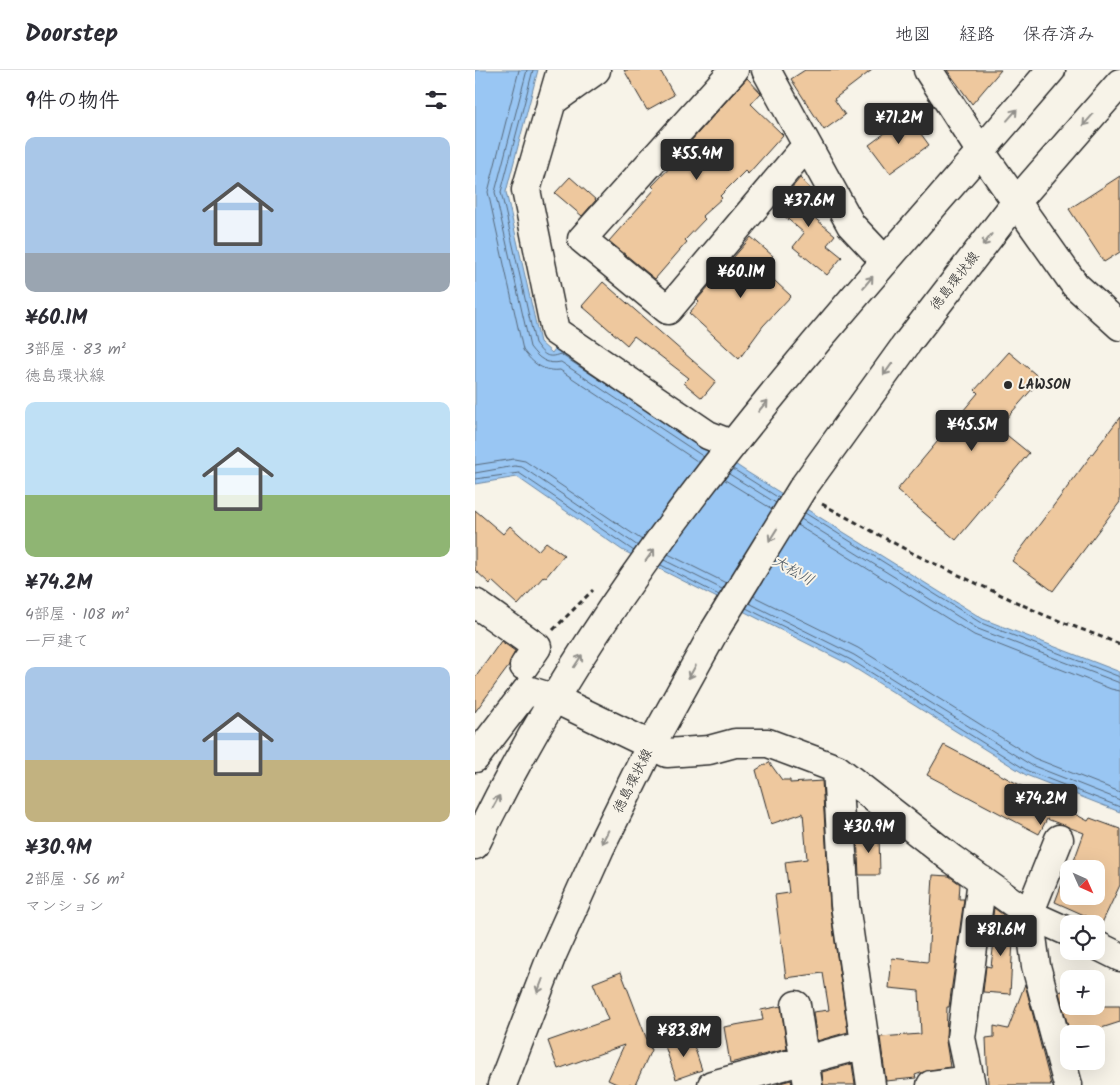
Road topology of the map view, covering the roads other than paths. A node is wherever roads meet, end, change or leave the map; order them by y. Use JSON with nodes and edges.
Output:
{"nodes":[{"id":1,"x":561,"y":70,"type":"edge"},
{"id":2,"x":596,"y":70,"type":"edge"},
{"id":3,"x":734,"y":70,"type":"edge"},
{"id":4,"x":766,"y":70,"type":"edge"},
{"id":5,"x":928,"y":70,"type":"edge"},
{"id":6,"x":1051,"y":70,"type":"edge"},
{"id":7,"x":1120,"y":83,"type":"edge"},
{"id":8,"x":551,"y":102,"type":"junction"},
{"id":9,"x":807,"y":145,"type":"junction"},
{"id":10,"x":981,"y":152,"type":"junction"},
{"id":11,"x":1017,"y":201,"type":"junction"},
{"id":12,"x":885,"y":261,"type":"junction"},
{"id":13,"x":1120,"y":326,"type":"edge"},
{"id":14,"x":729,"y":447,"type":"junction"},
{"id":15,"x":475,"y":603,"type":"edge"},
{"id":16,"x":531,"y":656,"type":"road end"},
{"id":17,"x":553,"y":698,"type":"junction"},
{"id":18,"x":651,"y":747,"type":"junction"},
{"id":19,"x":475,"y":758,"type":"edge"},
{"id":20,"x":837,"y":769,"type":"junction"},
{"id":21,"x":1059,"y":839,"type":"dead end"},
{"id":22,"x":475,"y":845,"type":"edge"},
{"id":23,"x":981,"y":880,"type":"junction"},
{"id":24,"x":1029,"y":914,"type":"junction"},
{"id":25,"x":1060,"y":928,"type":"edge"},
{"id":26,"x":796,"y":1005,"type":"dead end"},
{"id":27,"x":865,"y":1044,"type":"junction"},
{"id":28,"x":806,"y":1072,"type":"edge"},
{"id":29,"x":751,"y":1080,"type":"edge"},
{"id":30,"x":970,"y":1082,"type":"edge"},
{"id":31,"x":502,"y":1085,"type":"edge"},
{"id":32,"x":712,"y":1085,"type":"edge"},
{"id":33,"x":871,"y":1085,"type":"edge"},
{"id":34,"x":931,"y":1085,"type":"edge"},
{"id":35,"x":1068,"y":1085,"type":"edge"}],
"edges":[{"from":1,"to":8,"type":"street"},
{"from":2,"to":8,"type":"street"},
{"from":3,"to":9,"type":"street"},
{"from":4,"to":9,"type":"street"},
{"from":5,"to":10,"type":"street"},
{"from":10,"to":6,"type":"street","one_way":true},
{"from":7,"to":11,"type":"street","name":"徳島環状線","one_way":true},
{"from":8,"to":14,"type":"street"},
{"from":9,"to":12,"type":"street"},
{"from":10,"to":11,"type":"street"},
{"from":10,"to":12,"type":"street"},
{"from":11,"to":13,"type":"street"},
{"from":11,"to":18,"type":"street","name":"徳島環状線","one_way":true},
{"from":14,"to":12,"type":"street","one_way":true},
{"from":17,"to":14,"type":"street","one_way":true},
{"from":15,"to":16,"type":"street"},
{"from":17,"to":18,"type":"street"},
{"from":17,"to":19,"type":"street"},
{"from":22,"to":17,"type":"street","one_way":true},
{"from":18,"to":20,"type":"street"},
{"from":18,"to":31,"type":"street","name":"徳島環状線","one_way":true},
{"from":20,"to":23,"type":"street"},
{"from":20,"to":27,"type":"street"},
{"from":21,"to":24,"type":"street"},
{"from":23,"to":24,"type":"street"},
{"from":23,"to":30,"type":"street"},
{"from":24,"to":25,"type":"street"},
{"from":24,"to":35,"type":"street"},
{"from":26,"to":28,"type":"street"},
{"from":27,"to":28,"type":"street"},
{"from":27,"to":33,"type":"street"},
{"from":28,"to":29,"type":"street"},
{"from":29,"to":32,"type":"street"},
{"from":30,"to":34,"type":"street"}]}
